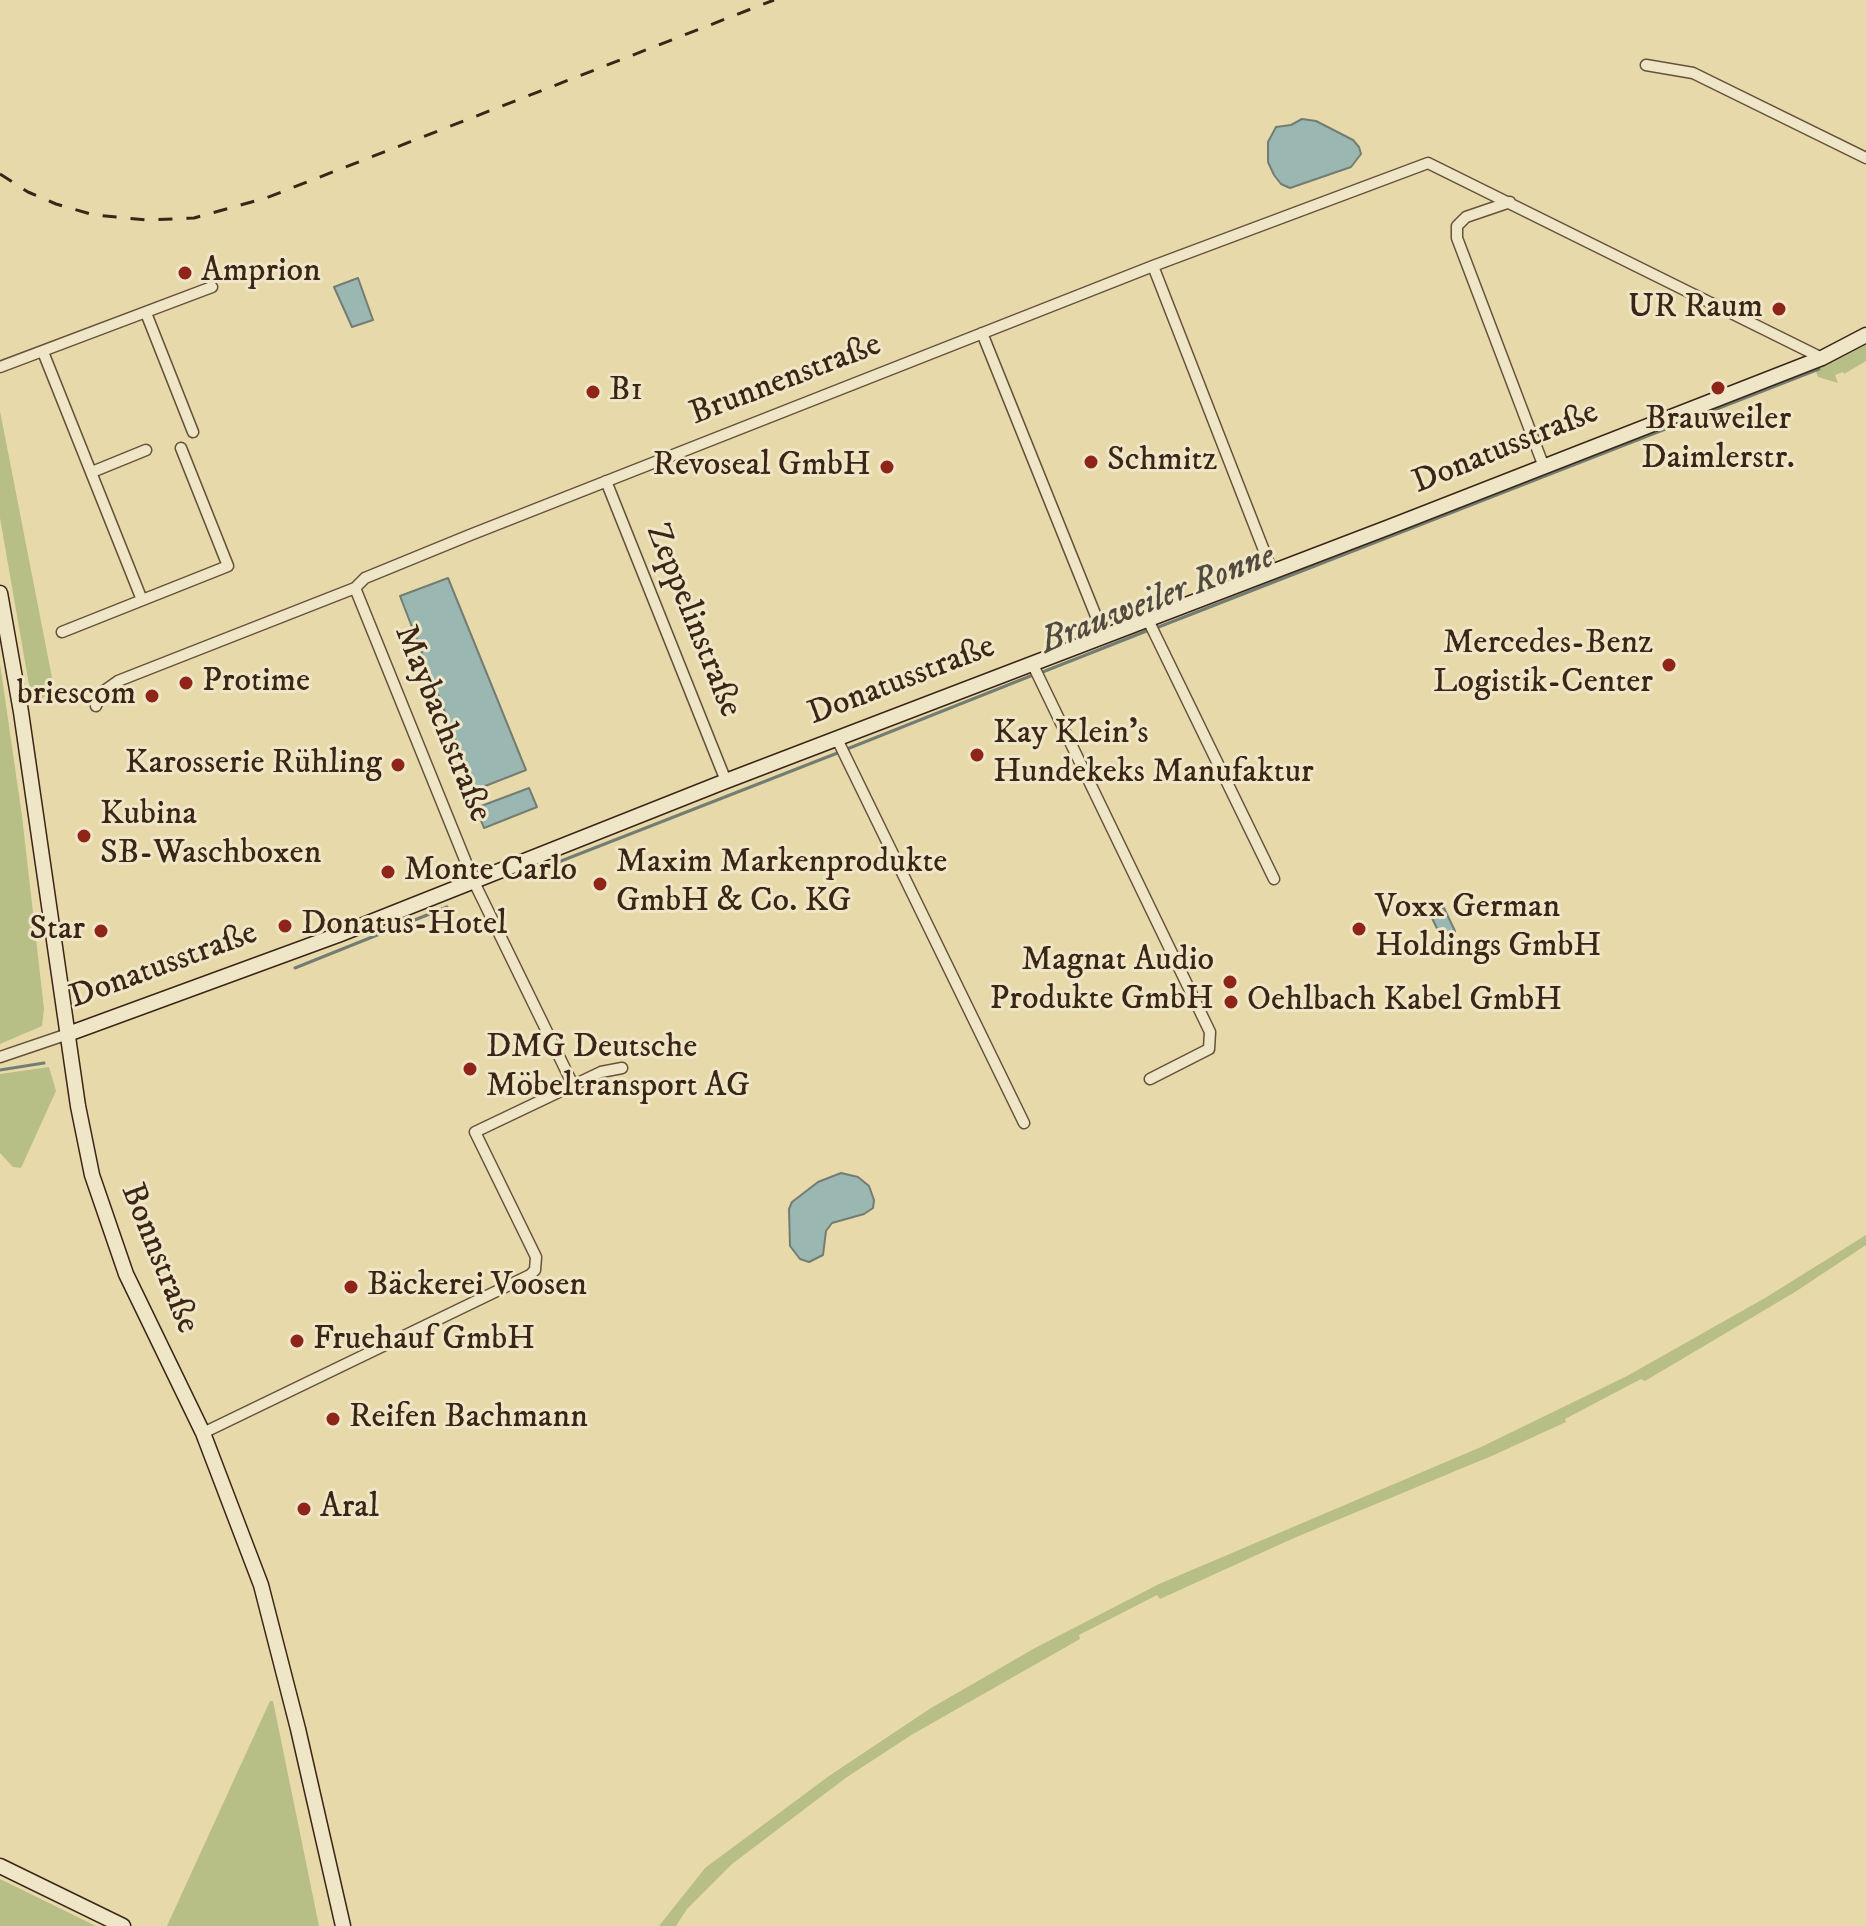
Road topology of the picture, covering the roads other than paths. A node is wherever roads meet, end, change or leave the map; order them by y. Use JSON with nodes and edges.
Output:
{"nodes":[{"id":1,"x":1646,"y":65,"type":"dead end"},
{"id":2,"x":1866,"y":158,"type":"edge"},
{"id":3,"x":1510,"y":202,"type":"junction"},
{"id":4,"x":1153,"y":266,"type":"junction"},
{"id":5,"x":212,"y":287,"type":"dead end"},
{"id":6,"x":146,"y":313,"type":"junction"},
{"id":7,"x":982,"y":333,"type":"junction"},
{"id":8,"x":1866,"y":335,"type":"edge"},
{"id":9,"x":43,"y":352,"type":"junction"},
{"id":10,"x":1822,"y":358,"type":"junction"},
{"id":11,"x":0,"y":367,"type":"edge"},
{"id":12,"x":193,"y":432,"type":"dead end"},
{"id":13,"x":181,"y":448,"type":"dead end"},
{"id":14,"x":146,"y":450,"type":"dead end"},
{"id":15,"x":1544,"y":467,"type":"junction"},
{"id":16,"x":92,"y":472,"type":"junction"},
{"id":17,"x":606,"y":481,"type":"junction"},
{"id":18,"x":1272,"y":571,"type":"junction"},
{"id":19,"x":355,"y":588,"type":"junction"},
{"id":20,"x":0,"y":593,"type":"edge"},
{"id":21,"x":142,"y":600,"type":"junction"},
{"id":22,"x":1149,"y":622,"type":"junction"},
{"id":23,"x":62,"y":632,"type":"dead end"},
{"id":24,"x":1104,"y":636,"type":"junction"},
{"id":25,"x":1033,"y":666,"type":"junction"},
{"id":26,"x":96,"y":706,"type":"dead end"},
{"id":27,"x":838,"y":742,"type":"junction"},
{"id":28,"x":726,"y":781,"type":"junction"},
{"id":29,"x":1274,"y":879,"type":"dead end"},
{"id":30,"x":474,"y":882,"type":"junction"},
{"id":31,"x":68,"y":1034,"type":"junction"},
{"id":32,"x":0,"y":1057,"type":"edge"},
{"id":33,"x":622,"y":1068,"type":"dead end"},
{"id":34,"x":1150,"y":1079,"type":"dead end"},
{"id":35,"x":573,"y":1085,"type":"junction"},
{"id":36,"x":1024,"y":1123,"type":"dead end"},
{"id":37,"x":203,"y":1433,"type":"junction"},
{"id":38,"x":0,"y":1866,"type":"edge"},
{"id":39,"x":123,"y":1926,"type":"edge"},
{"id":40,"x":343,"y":1926,"type":"edge"}],
"edges":[{"from":1,"to":2,"type":"street"},
{"from":3,"to":4,"type":"street","name":"Brunnenstraße"},
{"from":3,"to":10,"type":"street","name":"Brunnenstraße"},
{"from":3,"to":15,"type":"street"},
{"from":4,"to":7,"type":"street","name":"Brunnenstraße"},
{"from":4,"to":18,"type":"street"},
{"from":5,"to":6,"type":"street"},
{"from":6,"to":9,"type":"street"},
{"from":6,"to":12,"type":"street"},
{"from":7,"to":17,"type":"street","name":"Brunnenstraße"},
{"from":7,"to":24,"type":"street"},
{"from":8,"to":10,"type":"street","name":"Donatusstraße"},
{"from":9,"to":11,"type":"street"},
{"from":9,"to":16,"type":"street"},
{"from":10,"to":15,"type":"street","name":"Donatusstraße"},
{"from":13,"to":21,"type":"street"},
{"from":14,"to":16,"type":"street"},
{"from":15,"to":18,"type":"street","name":"Donatusstraße"},
{"from":16,"to":21,"type":"street"},
{"from":17,"to":19,"type":"street","name":"Brunnenstraße"},
{"from":17,"to":28,"type":"street","name":"Zeppelinstraße"},
{"from":18,"to":22,"type":"street","name":"Donatusstraße"},
{"from":19,"to":26,"type":"street","name":"Brunnenstraße"},
{"from":19,"to":30,"type":"street","name":"Maybachstraße"},
{"from":20,"to":31,"type":"street","name":"Bonnstraße"},
{"from":21,"to":23,"type":"street"},
{"from":22,"to":24,"type":"street","name":"Donatusstraße"},
{"from":22,"to":29,"type":"street"},
{"from":24,"to":25,"type":"street","name":"Donatusstraße"},
{"from":25,"to":27,"type":"street","name":"Donatusstraße"},
{"from":25,"to":34,"type":"street"},
{"from":27,"to":28,"type":"street","name":"Donatusstraße"},
{"from":27,"to":36,"type":"street"},
{"from":28,"to":30,"type":"street","name":"Donatusstraße"},
{"from":30,"to":31,"type":"street","name":"Donatusstraße"},
{"from":30,"to":35,"type":"street","name":"Maybachstraße"},
{"from":31,"to":32,"type":"street","name":"Donatusstraße"},
{"from":31,"to":37,"type":"street","name":"Bonnstraße"},
{"from":33,"to":35,"type":"street"},
{"from":35,"to":37,"type":"street"},
{"from":37,"to":40,"type":"street","name":"Bonnstraße"},
{"from":38,"to":39,"type":"street"}]}
